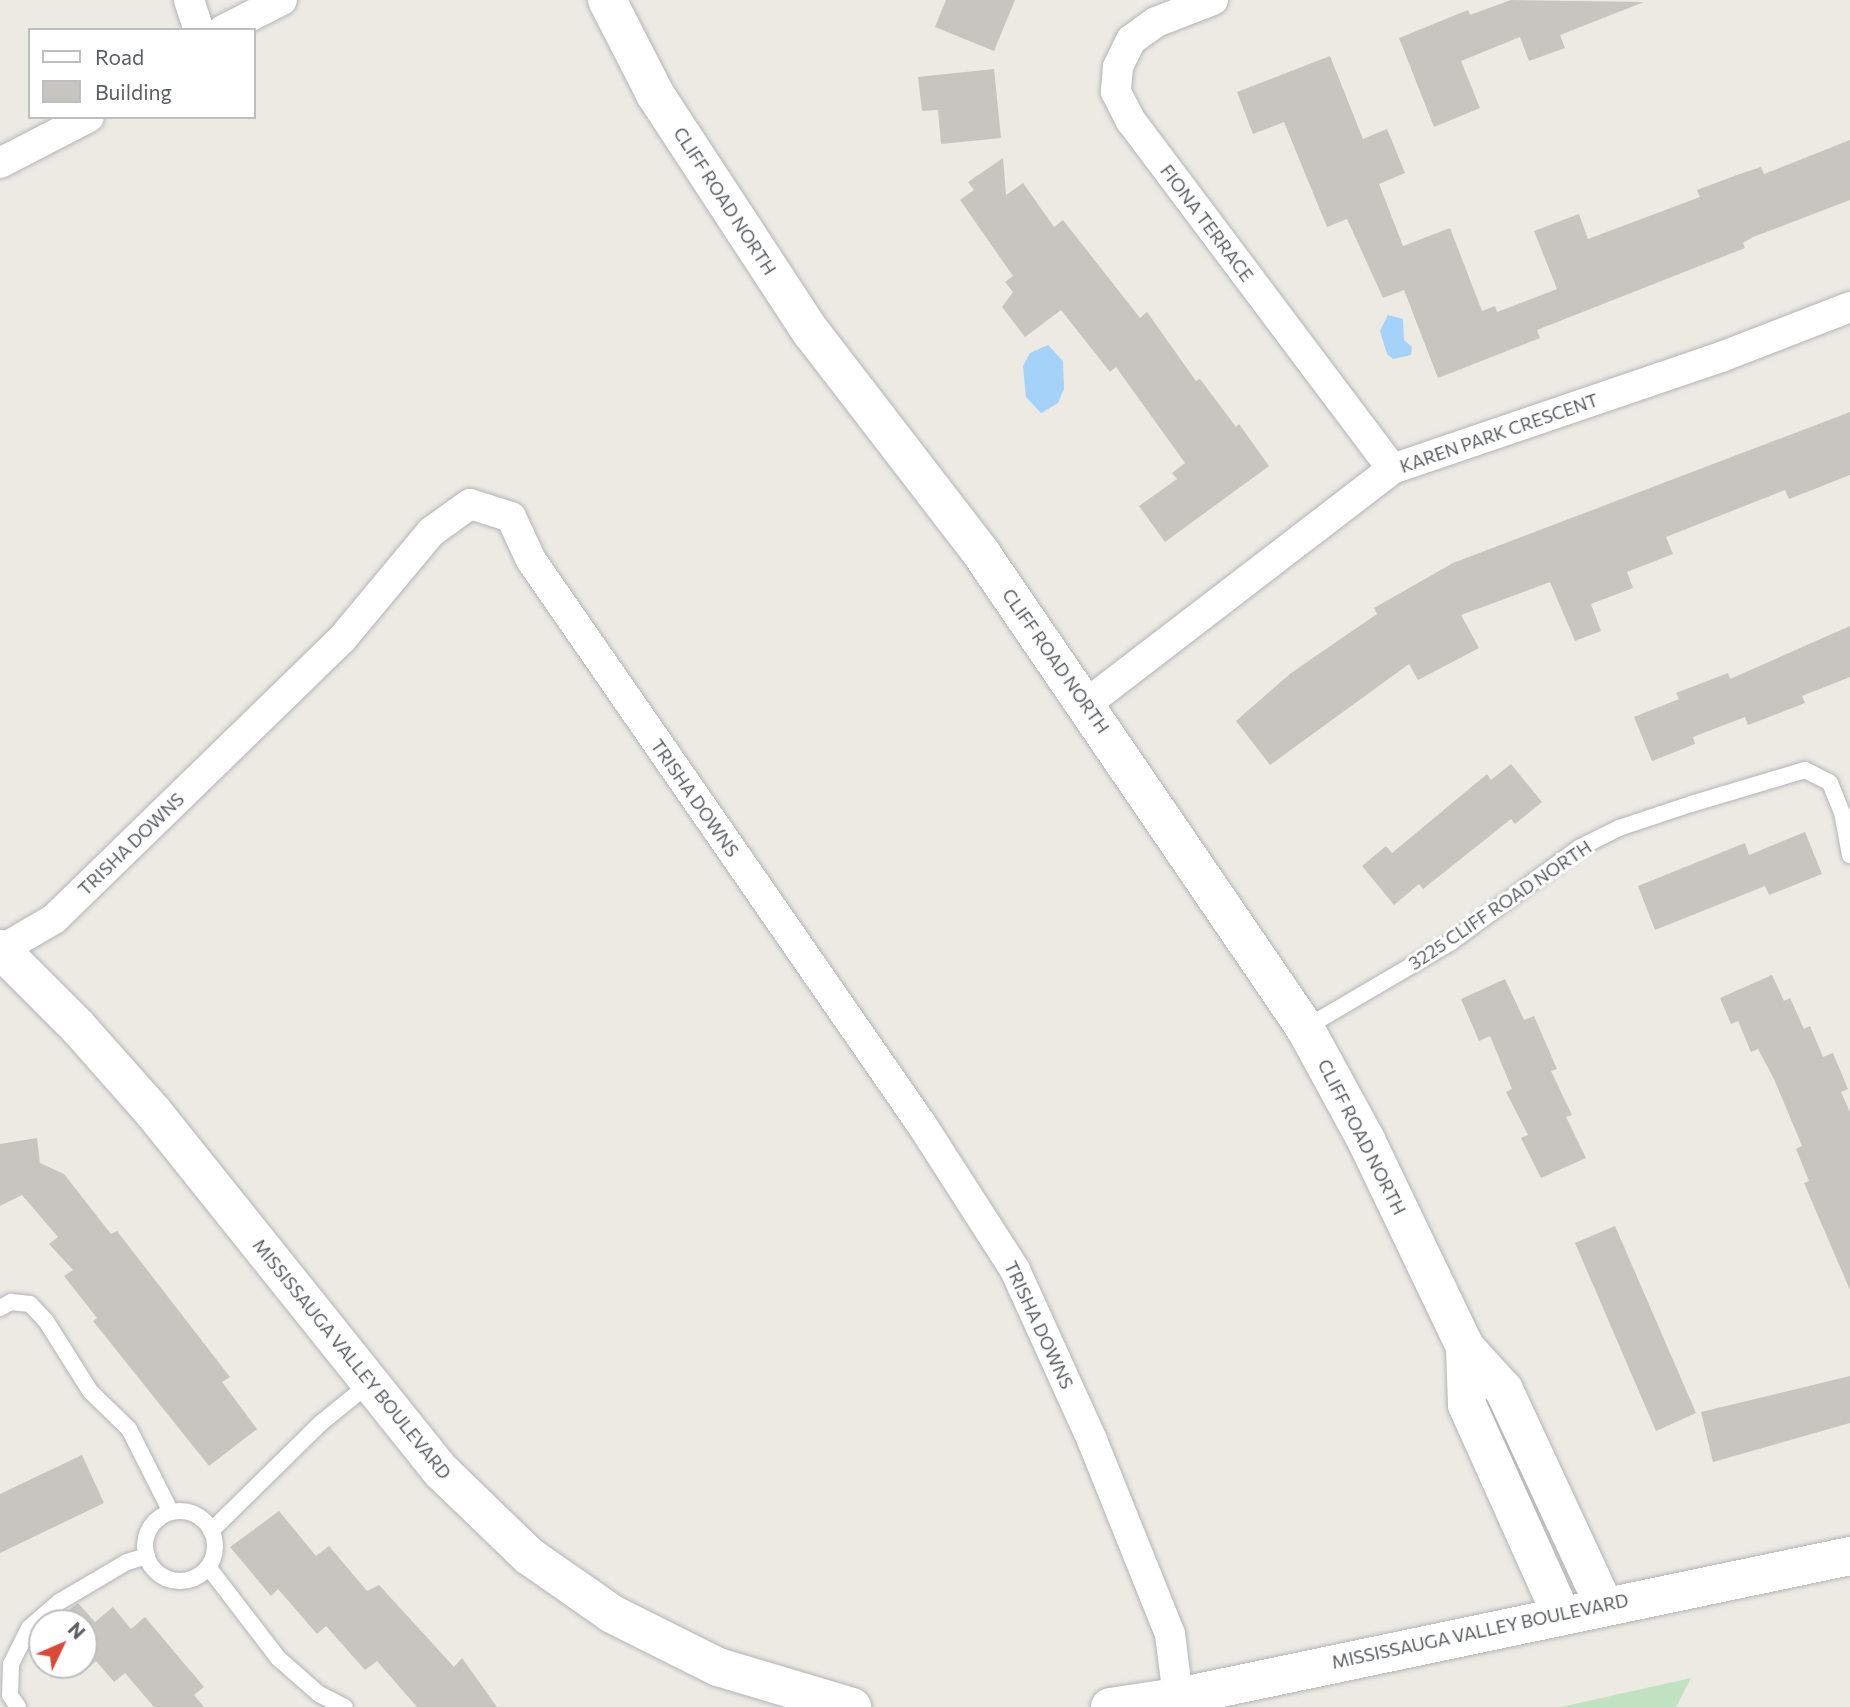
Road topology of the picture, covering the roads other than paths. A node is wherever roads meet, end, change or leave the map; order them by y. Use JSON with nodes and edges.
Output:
{"nodes":[{"id":1,"x":189,"y":0,"type":"edge"},
{"id":2,"x":282,"y":0,"type":"edge"},
{"id":3,"x":607,"y":0,"type":"edge"},
{"id":4,"x":1213,"y":0,"type":"edge"},
{"id":5,"x":199,"y":28,"type":"edge"},
{"id":6,"x":227,"y":28,"type":"edge"},
{"id":7,"x":85,"y":119,"type":"edge"},
{"id":8,"x":0,"y":163,"type":"edge"},
{"id":9,"x":1850,"y":307,"type":"edge"},
{"id":10,"x":1392,"y":470,"type":"junction"},
{"id":11,"x":1086,"y":704,"type":"junction"},
{"id":12,"x":1850,"y":855,"type":"edge"},
{"id":13,"x":0,"y":950,"type":"edge"},
{"id":14,"x":1305,"y":1028,"type":"junction"},
{"id":15,"x":0,"y":1308,"type":"edge"},
{"id":16,"x":1465,"y":1347,"type":"junction"},
{"id":17,"x":370,"y":1383,"type":"junction"},
{"id":18,"x":171,"y":1512,"type":"junction"},
{"id":19,"x":211,"y":1531,"type":"junction"},
{"id":20,"x":147,"y":1556,"type":"junction"},
{"id":21,"x":1850,"y":1556,"type":"edge"},
{"id":22,"x":209,"y":1568,"type":"junction"},
{"id":23,"x":1604,"y":1605,"type":"junction"},
{"id":24,"x":1561,"y":1614,"type":"junction"},
{"id":25,"x":801,"y":1701,"type":"edge"},
{"id":26,"x":1180,"y":1702,"type":"edge"},
{"id":27,"x":18,"y":1707,"type":"edge"},
{"id":28,"x":345,"y":1707,"type":"edge"},
{"id":29,"x":852,"y":1707,"type":"edge"},
{"id":30,"x":1110,"y":1707,"type":"edge"}],
"edges":[{"from":1,"to":5,"type":"street"},
{"from":2,"to":6,"type":"street"},
{"from":3,"to":11,"type":"street","name":"CLIFF ROAD NORTH"},
{"from":4,"to":10,"type":"street","name":"FIONA TERRACE"},
{"from":7,"to":8,"type":"street"},
{"from":9,"to":10,"type":"street","name":"KAREN PARK CRESCENT"},
{"from":10,"to":11,"type":"street","name":"KAREN PARK CRESCENT"},
{"from":11,"to":14,"type":"street","name":"CLIFF ROAD NORTH"},
{"from":12,"to":14,"type":"lane","name":"3225 CLIFF ROAD NORTH"},
{"from":13,"to":17,"type":"street","name":"MISSISSAUGA VALLEY BOULEVARD"},
{"from":13,"to":26,"type":"street","name":"TRISHA DOWNS"},
{"from":14,"to":16,"type":"street","name":"CLIFF ROAD NORTH"},
{"from":15,"to":18,"type":"lane"},
{"from":16,"to":23,"type":"street","name":"CLIFF ROAD NORTH"},
{"from":16,"to":24,"type":"street","name":"CLIFF ROAD NORTH"},
{"from":17,"to":19,"type":"lane"},
{"from":17,"to":25,"type":"street","name":"MISSISSAUGA VALLEY BOULEVARD"},
{"from":18,"to":19,"type":"lane"},
{"from":18,"to":20,"type":"lane"},
{"from":19,"to":22,"type":"lane"},
{"from":20,"to":22,"type":"lane"},
{"from":20,"to":27,"type":"lane"},
{"from":21,"to":23,"type":"street","name":"MISSISSAUGA VALLEY BOULEVARD"},
{"from":22,"to":28,"type":"lane"},
{"from":23,"to":24,"type":"street","name":"MISSISSAUGA VALLEY BOULEVARD"},
{"from":24,"to":26,"type":"street","name":"MISSISSAUGA VALLEY BOULEVARD"},
{"from":25,"to":29,"type":"street","name":"MISSISSAUGA VALLEY BOULEVARD"},
{"from":26,"to":30,"type":"street","name":"MISSISSAUGA VALLEY BOULEVARD"}]}
